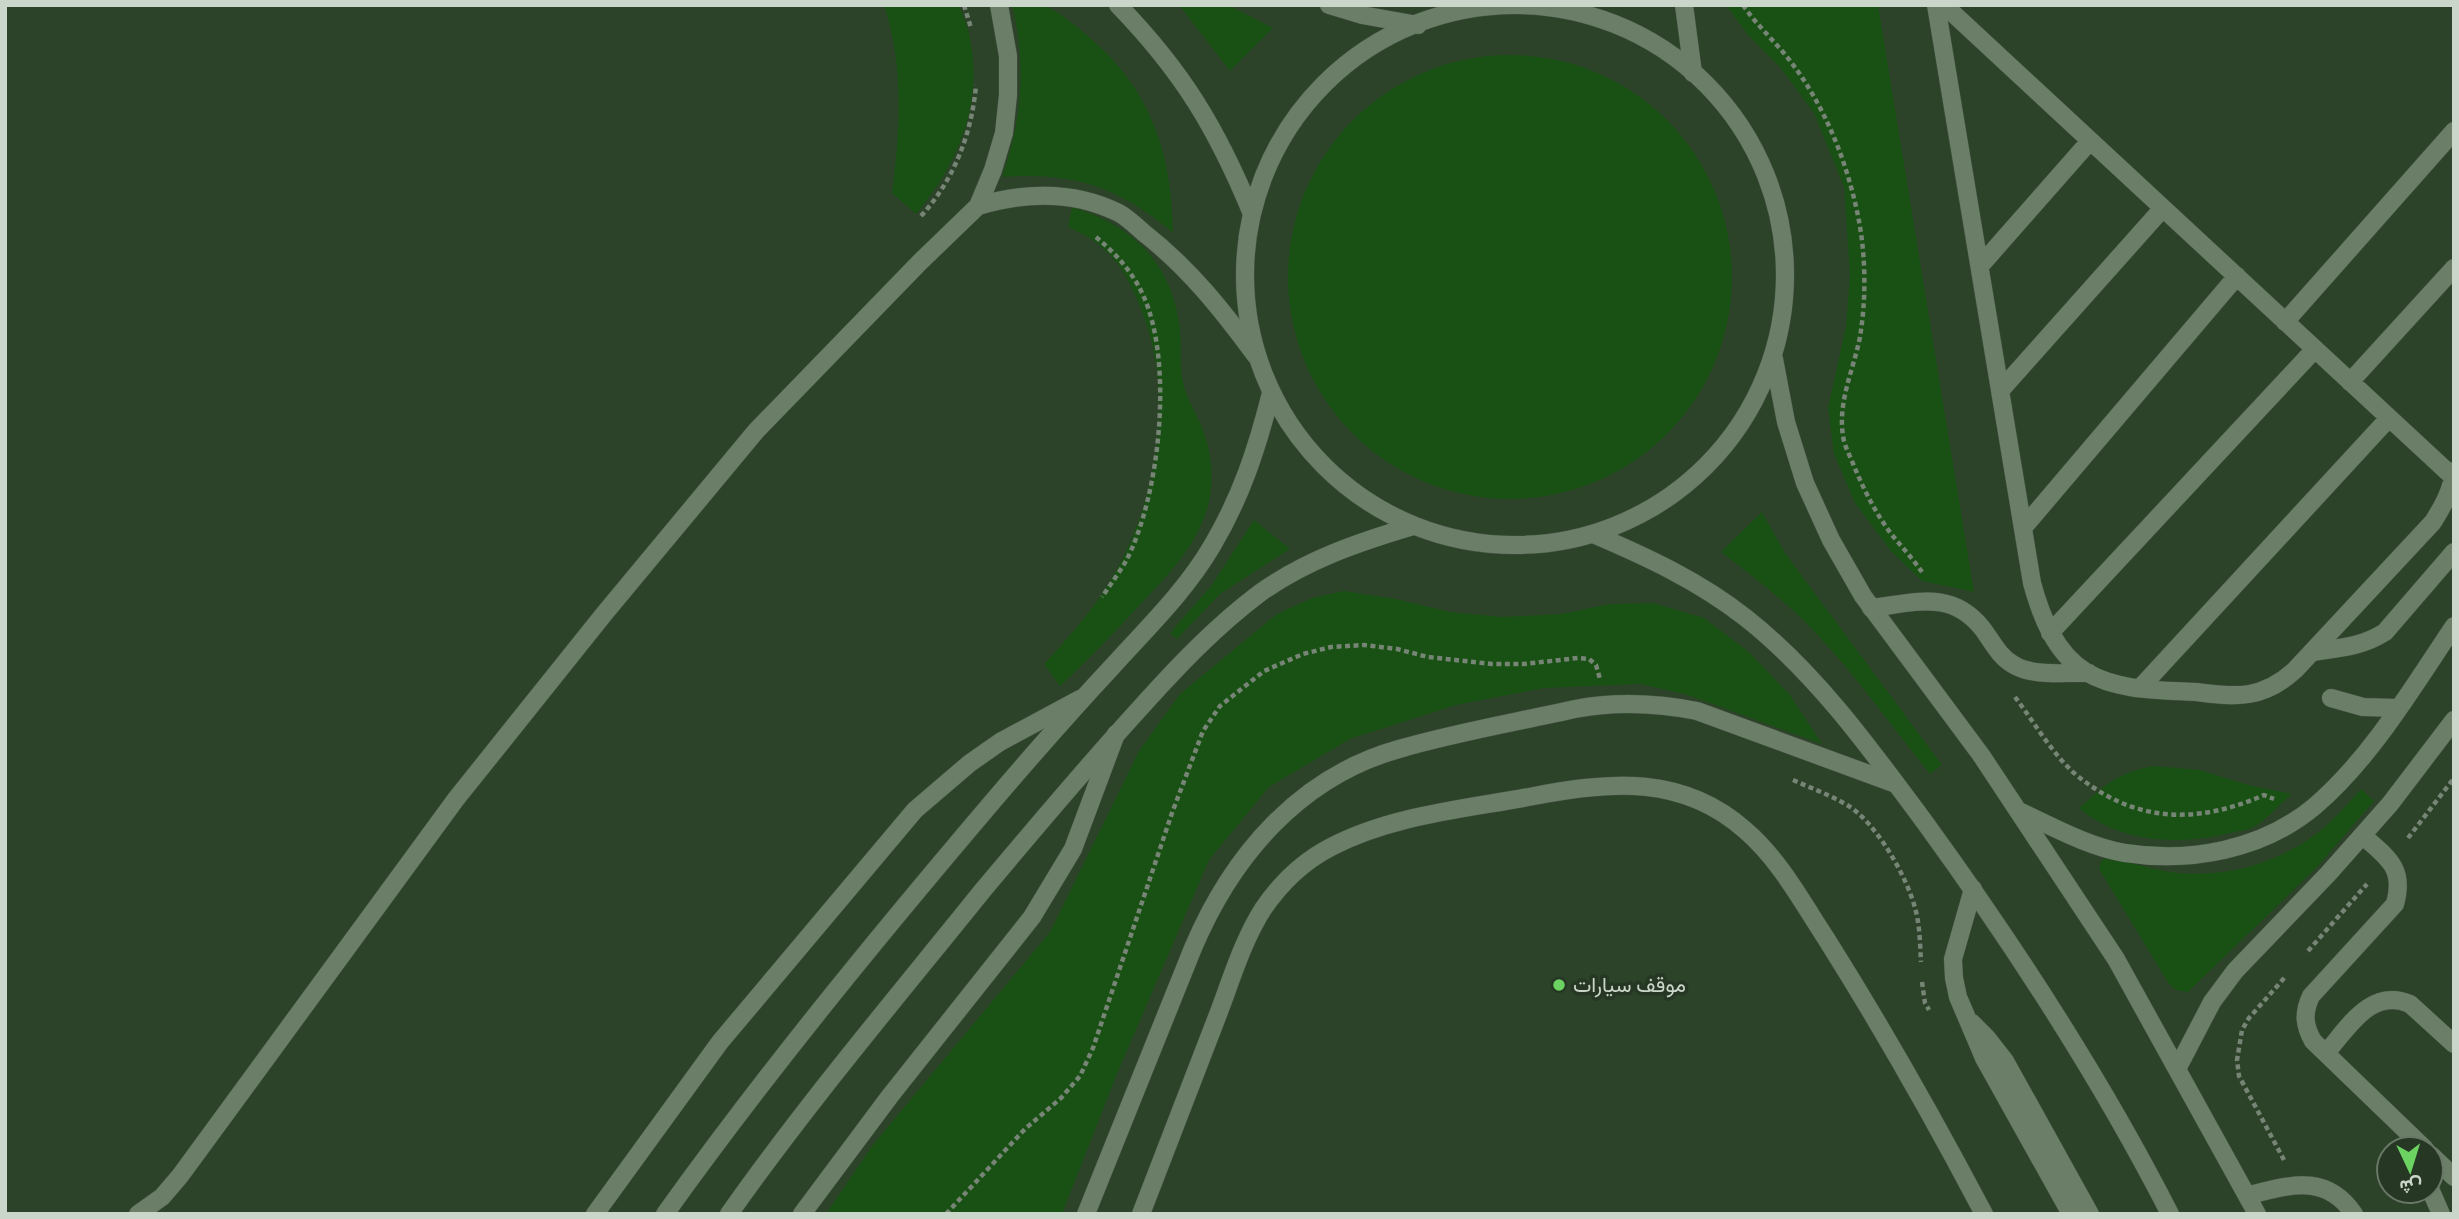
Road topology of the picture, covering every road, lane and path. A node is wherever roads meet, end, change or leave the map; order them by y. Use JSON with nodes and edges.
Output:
{"nodes":[{"id":1,"x":964,"y":5,"type":"edge"},
{"id":2,"x":999,"y":5,"type":"edge"},
{"id":3,"x":1118,"y":5,"type":"edge"},
{"id":4,"x":1329,"y":5,"type":"edge"},
{"id":5,"x":1684,"y":5,"type":"edge"},
{"id":6,"x":1946,"y":6,"type":"edge"},
{"id":7,"x":1479,"y":7,"type":"edge"},
{"id":8,"x":1418,"y":25,"type":"junction"},
{"id":9,"x":974,"y":40,"type":"dead end"},
{"id":10,"x":1693,"y":73,"type":"junction"},
{"id":11,"x":977,"y":74,"type":"dead end"},
{"id":12,"x":2090,"y":141,"type":"junction"},
{"id":13,"x":2450,"y":143,"type":"edge"},
{"id":14,"x":978,"y":206,"type":"junction"},
{"id":15,"x":2163,"y":208,"type":"junction"},
{"id":16,"x":1252,"y":214,"type":"junction"},
{"id":17,"x":918,"y":220,"type":"dead end"},
{"id":18,"x":1091,"y":233,"type":"dead end"},
{"id":19,"x":1980,"y":266,"type":"junction"},
{"id":20,"x":2454,"y":268,"type":"edge"},
{"id":21,"x":2236,"y":276,"type":"junction"},
{"id":22,"x":2286,"y":322,"type":"junction"},
{"id":23,"x":2315,"y":349,"type":"junction"},
{"id":24,"x":1256,"y":356,"type":"junction"},
{"id":25,"x":1774,"y":359,"type":"junction"},
{"id":26,"x":2350,"y":382,"type":"junction"},
{"id":27,"x":2000,"y":391,"type":"junction"},
{"id":28,"x":1271,"y":393,"type":"junction"},
{"id":29,"x":2389,"y":418,"type":"junction"},
{"id":30,"x":2454,"y":471,"type":"edge"},
{"id":31,"x":2453,"y":477,"type":"edge"},
{"id":32,"x":1413,"y":526,"type":"junction"},
{"id":33,"x":2023,"y":528,"type":"junction"},
{"id":34,"x":1593,"y":534,"type":"junction"},
{"id":35,"x":2454,"y":552,"type":"edge"},
{"id":36,"x":1102,"y":597,"type":"dead end"},
{"id":37,"x":1871,"y":608,"type":"junction"},
{"id":38,"x":2454,"y":626,"type":"edge"},
{"id":39,"x":2050,"y":633,"type":"junction"},
{"id":40,"x":2312,"y":652,"type":"junction"},
{"id":41,"x":2089,"y":673,"type":"junction"},
{"id":42,"x":2140,"y":688,"type":"junction"},
{"id":43,"x":1083,"y":698,"type":"junction"},
{"id":44,"x":2331,"y":698,"type":"dead end"},
{"id":45,"x":2398,"y":708,"type":"junction"},
{"id":46,"x":2454,"y":720,"type":"edge"},
{"id":47,"x":1116,"y":733,"type":"junction"},
{"id":48,"x":1785,"y":777,"type":"dead end"},
{"id":49,"x":1896,"y":784,"type":"junction"},
{"id":50,"x":2021,"y":813,"type":"junction"},
{"id":51,"x":2363,"y":836,"type":"junction"},
{"id":52,"x":1973,"y":889,"type":"junction"},
{"id":53,"x":1921,"y":969,"type":"dead end"},
{"id":54,"x":1922,"y":981,"type":"dead end"},
{"id":55,"x":1931,"y":1013,"type":"dead end"},
{"id":56,"x":1966,"y":1018,"type":"junction"},
{"id":57,"x":2454,"y":1044,"type":"edge"},
{"id":58,"x":2326,"y":1053,"type":"junction"},
{"id":59,"x":2177,"y":1069,"type":"junction"},
{"id":60,"x":2400,"y":1126,"type":"junction"},
{"id":61,"x":2404,"y":1135,"type":"edge"},
{"id":62,"x":2410,"y":1135,"type":"edge"},
{"id":63,"x":2248,"y":1195,"type":"junction"},
{"id":64,"x":138,"y":1214,"type":"edge"},
{"id":65,"x":595,"y":1214,"type":"edge"},
{"id":66,"x":665,"y":1214,"type":"edge"},
{"id":67,"x":729,"y":1214,"type":"edge"},
{"id":68,"x":802,"y":1214,"type":"edge"},
{"id":69,"x":1086,"y":1214,"type":"edge"},
{"id":70,"x":1141,"y":1214,"type":"edge"},
{"id":71,"x":1984,"y":1214,"type":"edge"},
{"id":72,"x":2071,"y":1214,"type":"edge"},
{"id":73,"x":2090,"y":1214,"type":"edge"},
{"id":74,"x":2170,"y":1214,"type":"edge"},
{"id":75,"x":2257,"y":1214,"type":"edge"},
{"id":76,"x":2354,"y":1214,"type":"edge"}],
"edges":[{"from":1,"to":9,"type":"path"},
{"from":2,"to":14,"type":"street"},
{"from":3,"to":16,"type":"street"},
{"from":4,"to":8,"type":"street"},
{"from":5,"to":10,"type":"street"},
{"from":6,"to":12,"type":"street"},
{"from":6,"to":19,"type":"street"},
{"from":7,"to":8,"type":"street"},
{"from":7,"to":10,"type":"street"},
{"from":8,"to":16,"type":"street"},
{"from":10,"to":25,"type":"street"},
{"from":11,"to":17,"type":"path"},
{"from":12,"to":15,"type":"street"},
{"from":12,"to":19,"type":"street"},
{"from":13,"to":22,"type":"street"},
{"from":14,"to":24,"type":"street"},
{"from":14,"to":64,"type":"street"},
{"from":15,"to":21,"type":"street"},
{"from":15,"to":27,"type":"street"},
{"from":16,"to":24,"type":"street"},
{"from":18,"to":36,"type":"path"},
{"from":19,"to":27,"type":"street"},
{"from":20,"to":26,"type":"street"},
{"from":21,"to":22,"type":"street"},
{"from":21,"to":33,"type":"street"},
{"from":22,"to":23,"type":"street"},
{"from":23,"to":26,"type":"street"},
{"from":23,"to":39,"type":"street"},
{"from":24,"to":28,"type":"street"},
{"from":25,"to":34,"type":"street"},
{"from":25,"to":37,"type":"street"},
{"from":26,"to":29,"type":"street"},
{"from":27,"to":33,"type":"street"},
{"from":28,"to":32,"type":"street"},
{"from":28,"to":43,"type":"street"},
{"from":29,"to":31,"type":"street"},
{"from":29,"to":42,"type":"street"},
{"from":30,"to":31,"type":"street"},
{"from":31,"to":40,"type":"street"},
{"from":32,"to":34,"type":"street"},
{"from":32,"to":47,"type":"street"},
{"from":33,"to":39,"type":"street"},
{"from":34,"to":49,"type":"street"},
{"from":35,"to":40,"type":"street"},
{"from":37,"to":41,"type":"street"},
{"from":37,"to":50,"type":"street"},
{"from":38,"to":45,"type":"street"},
{"from":39,"to":41,"type":"street"},
{"from":40,"to":42,"type":"street"},
{"from":41,"to":42,"type":"street"},
{"from":43,"to":65,"type":"street"},
{"from":43,"to":66,"type":"street"},
{"from":44,"to":45,"type":"street"},
{"from":45,"to":50,"type":"street"},
{"from":46,"to":51,"type":"street"},
{"from":47,"to":67,"type":"street"},
{"from":47,"to":68,"type":"street"},
{"from":48,"to":53,"type":"path"},
{"from":49,"to":52,"type":"street"},
{"from":49,"to":69,"type":"street"},
{"from":50,"to":59,"type":"street"},
{"from":51,"to":58,"type":"street"},
{"from":51,"to":59,"type":"street"},
{"from":52,"to":56,"type":"street"},
{"from":52,"to":74,"type":"street"},
{"from":54,"to":55,"type":"path"},
{"from":56,"to":72,"type":"street"},
{"from":56,"to":73,"type":"street"},
{"from":57,"to":58,"type":"street"},
{"from":58,"to":60,"type":"street"},
{"from":59,"to":63,"type":"street"},
{"from":60,"to":61,"type":"street"},
{"from":60,"to":62,"type":"street"},
{"from":63,"to":75,"type":"street"},
{"from":63,"to":76,"type":"street"},
{"from":70,"to":71,"type":"street"}]}
